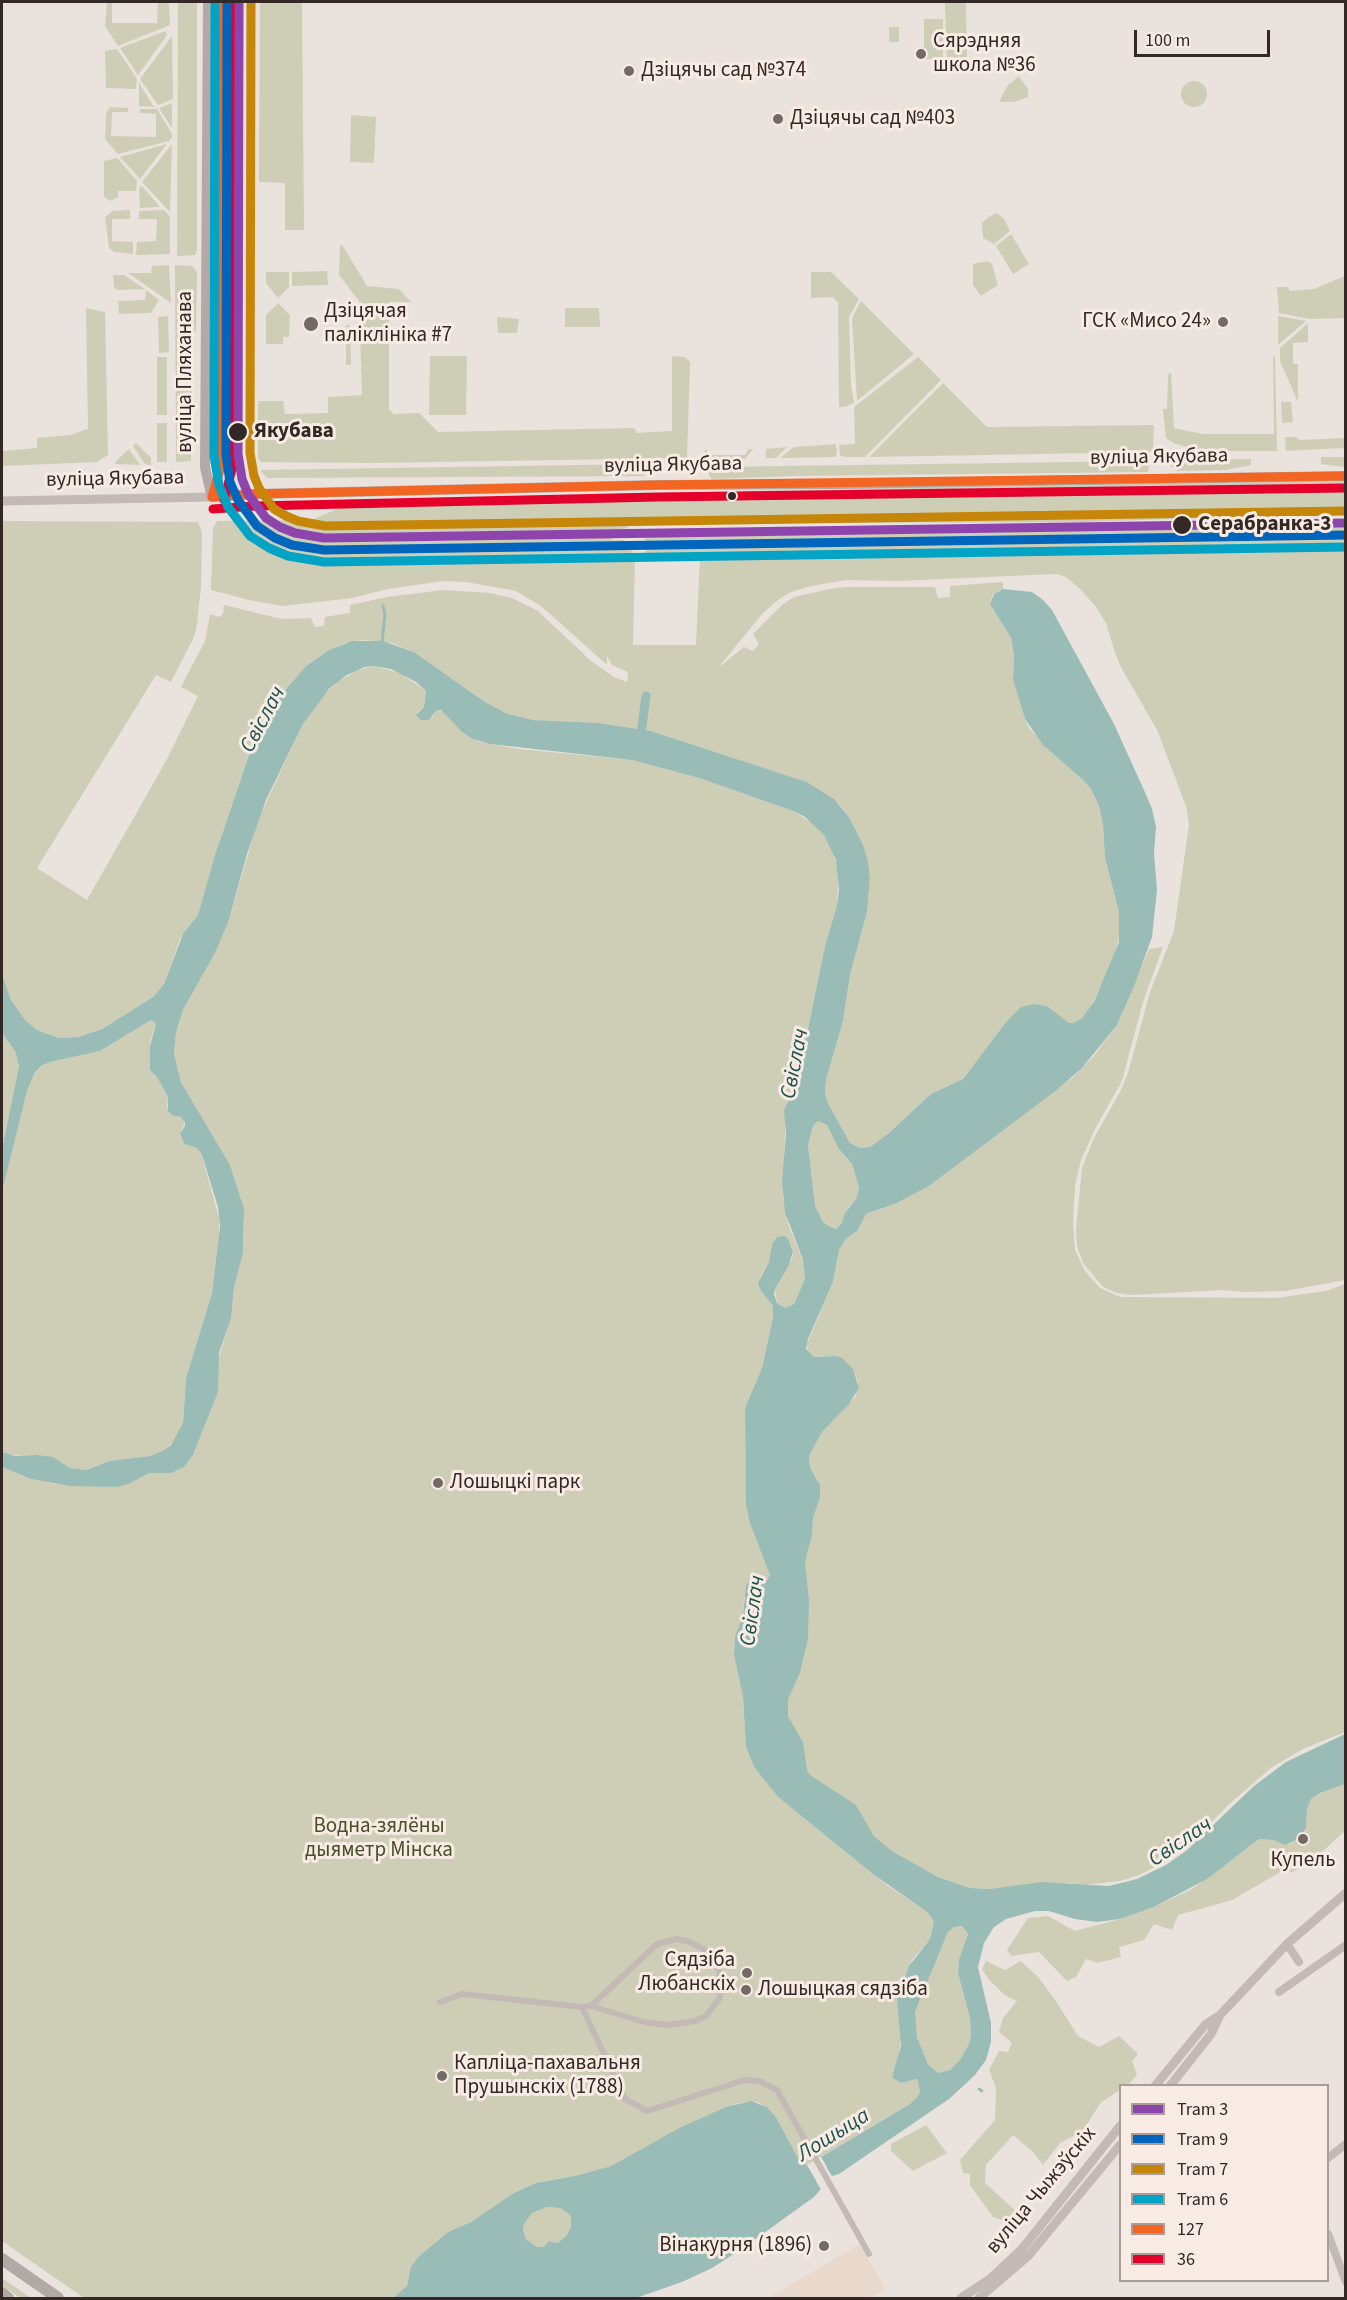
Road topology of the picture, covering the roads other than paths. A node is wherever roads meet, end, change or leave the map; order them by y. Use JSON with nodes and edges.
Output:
{"nodes":[{"id":1,"x":208,"y":7,"type":"edge"},
{"id":2,"x":223,"y":7,"type":"edge"},
{"id":3,"x":1346,"y":476,"type":"edge"},
{"id":4,"x":212,"y":497,"type":"junction"},
{"id":5,"x":2,"y":501,"type":"edge"},
{"id":6,"x":1346,"y":1893,"type":"edge"},
{"id":7,"x":1287,"y":1944,"type":"junction"},
{"id":8,"x":1346,"y":1945,"type":"edge"},
{"id":9,"x":1299,"y":1962,"type":"dead end"},
{"id":10,"x":1279,"y":1992,"type":"dead end"},
{"id":11,"x":440,"y":2002,"type":"dead end"},
{"id":12,"x":591,"y":2006,"type":"junction"},
{"id":13,"x":582,"y":2007,"type":"junction"},
{"id":14,"x":1220,"y":2015,"type":"junction"},
{"id":15,"x":1163,"y":2076,"type":"junction"},
{"id":16,"x":1156,"y":2084,"type":"edge"},
{"id":17,"x":1170,"y":2084,"type":"edge"},
{"id":18,"x":1172,"y":2084,"type":"edge"},
{"id":19,"x":1119,"y":2127,"type":"edge"},
{"id":20,"x":1346,"y":2144,"type":"edge"},
{"id":21,"x":1119,"y":2146,"type":"edge"},
{"id":22,"x":1329,"y":2157,"type":"edge"},
{"id":23,"x":1329,"y":2236,"type":"edge"},
{"id":24,"x":869,"y":2254,"type":"dead end"},
{"id":25,"x":2,"y":2259,"type":"edge"},
{"id":26,"x":1342,"y":2260,"type":"edge"},
{"id":27,"x":1346,"y":2282,"type":"edge"},
{"id":28,"x":2,"y":2293,"type":"edge"},
{"id":29,"x":9,"y":2298,"type":"edge"},
{"id":30,"x":58,"y":2298,"type":"edge"},
{"id":31,"x":961,"y":2298,"type":"edge"},
{"id":32,"x":979,"y":2298,"type":"edge"}],
"edges":[{"from":1,"to":2,"type":"main road"},
{"from":1,"to":4,"type":"main road","name":"вуліца Пляханава"},
{"from":2,"to":4,"type":"main road","name":"вуліца Пляханава"},
{"from":3,"to":4,"type":"main road","name":"вуліца Якубава"},
{"from":4,"to":5,"type":"street","name":"вуліца Якубава"},
{"from":6,"to":7,"type":"street"},
{"from":7,"to":9,"type":"street"},
{"from":7,"to":14,"type":"street"},
{"from":8,"to":10,"type":"street"},
{"from":11,"to":13,"type":"street"},
{"from":12,"to":12,"type":"street"},
{"from":12,"to":13,"type":"street"},
{"from":13,"to":24,"type":"street"},
{"from":14,"to":15,"type":"street"},
{"from":14,"to":18,"type":"street"},
{"from":15,"to":16,"type":"street"},
{"from":15,"to":17,"type":"street"},
{"from":19,"to":31,"type":"street","name":"вуліца Чыжэўскіх"},
{"from":20,"to":22,"type":"street"},
{"from":21,"to":32,"type":"street","name":"вуліца Чыжэўскіх"},
{"from":23,"to":26,"type":"street"},
{"from":25,"to":30,"type":"main road"},
{"from":26,"to":27,"type":"street"},
{"from":28,"to":29,"type":"main road"}]}
